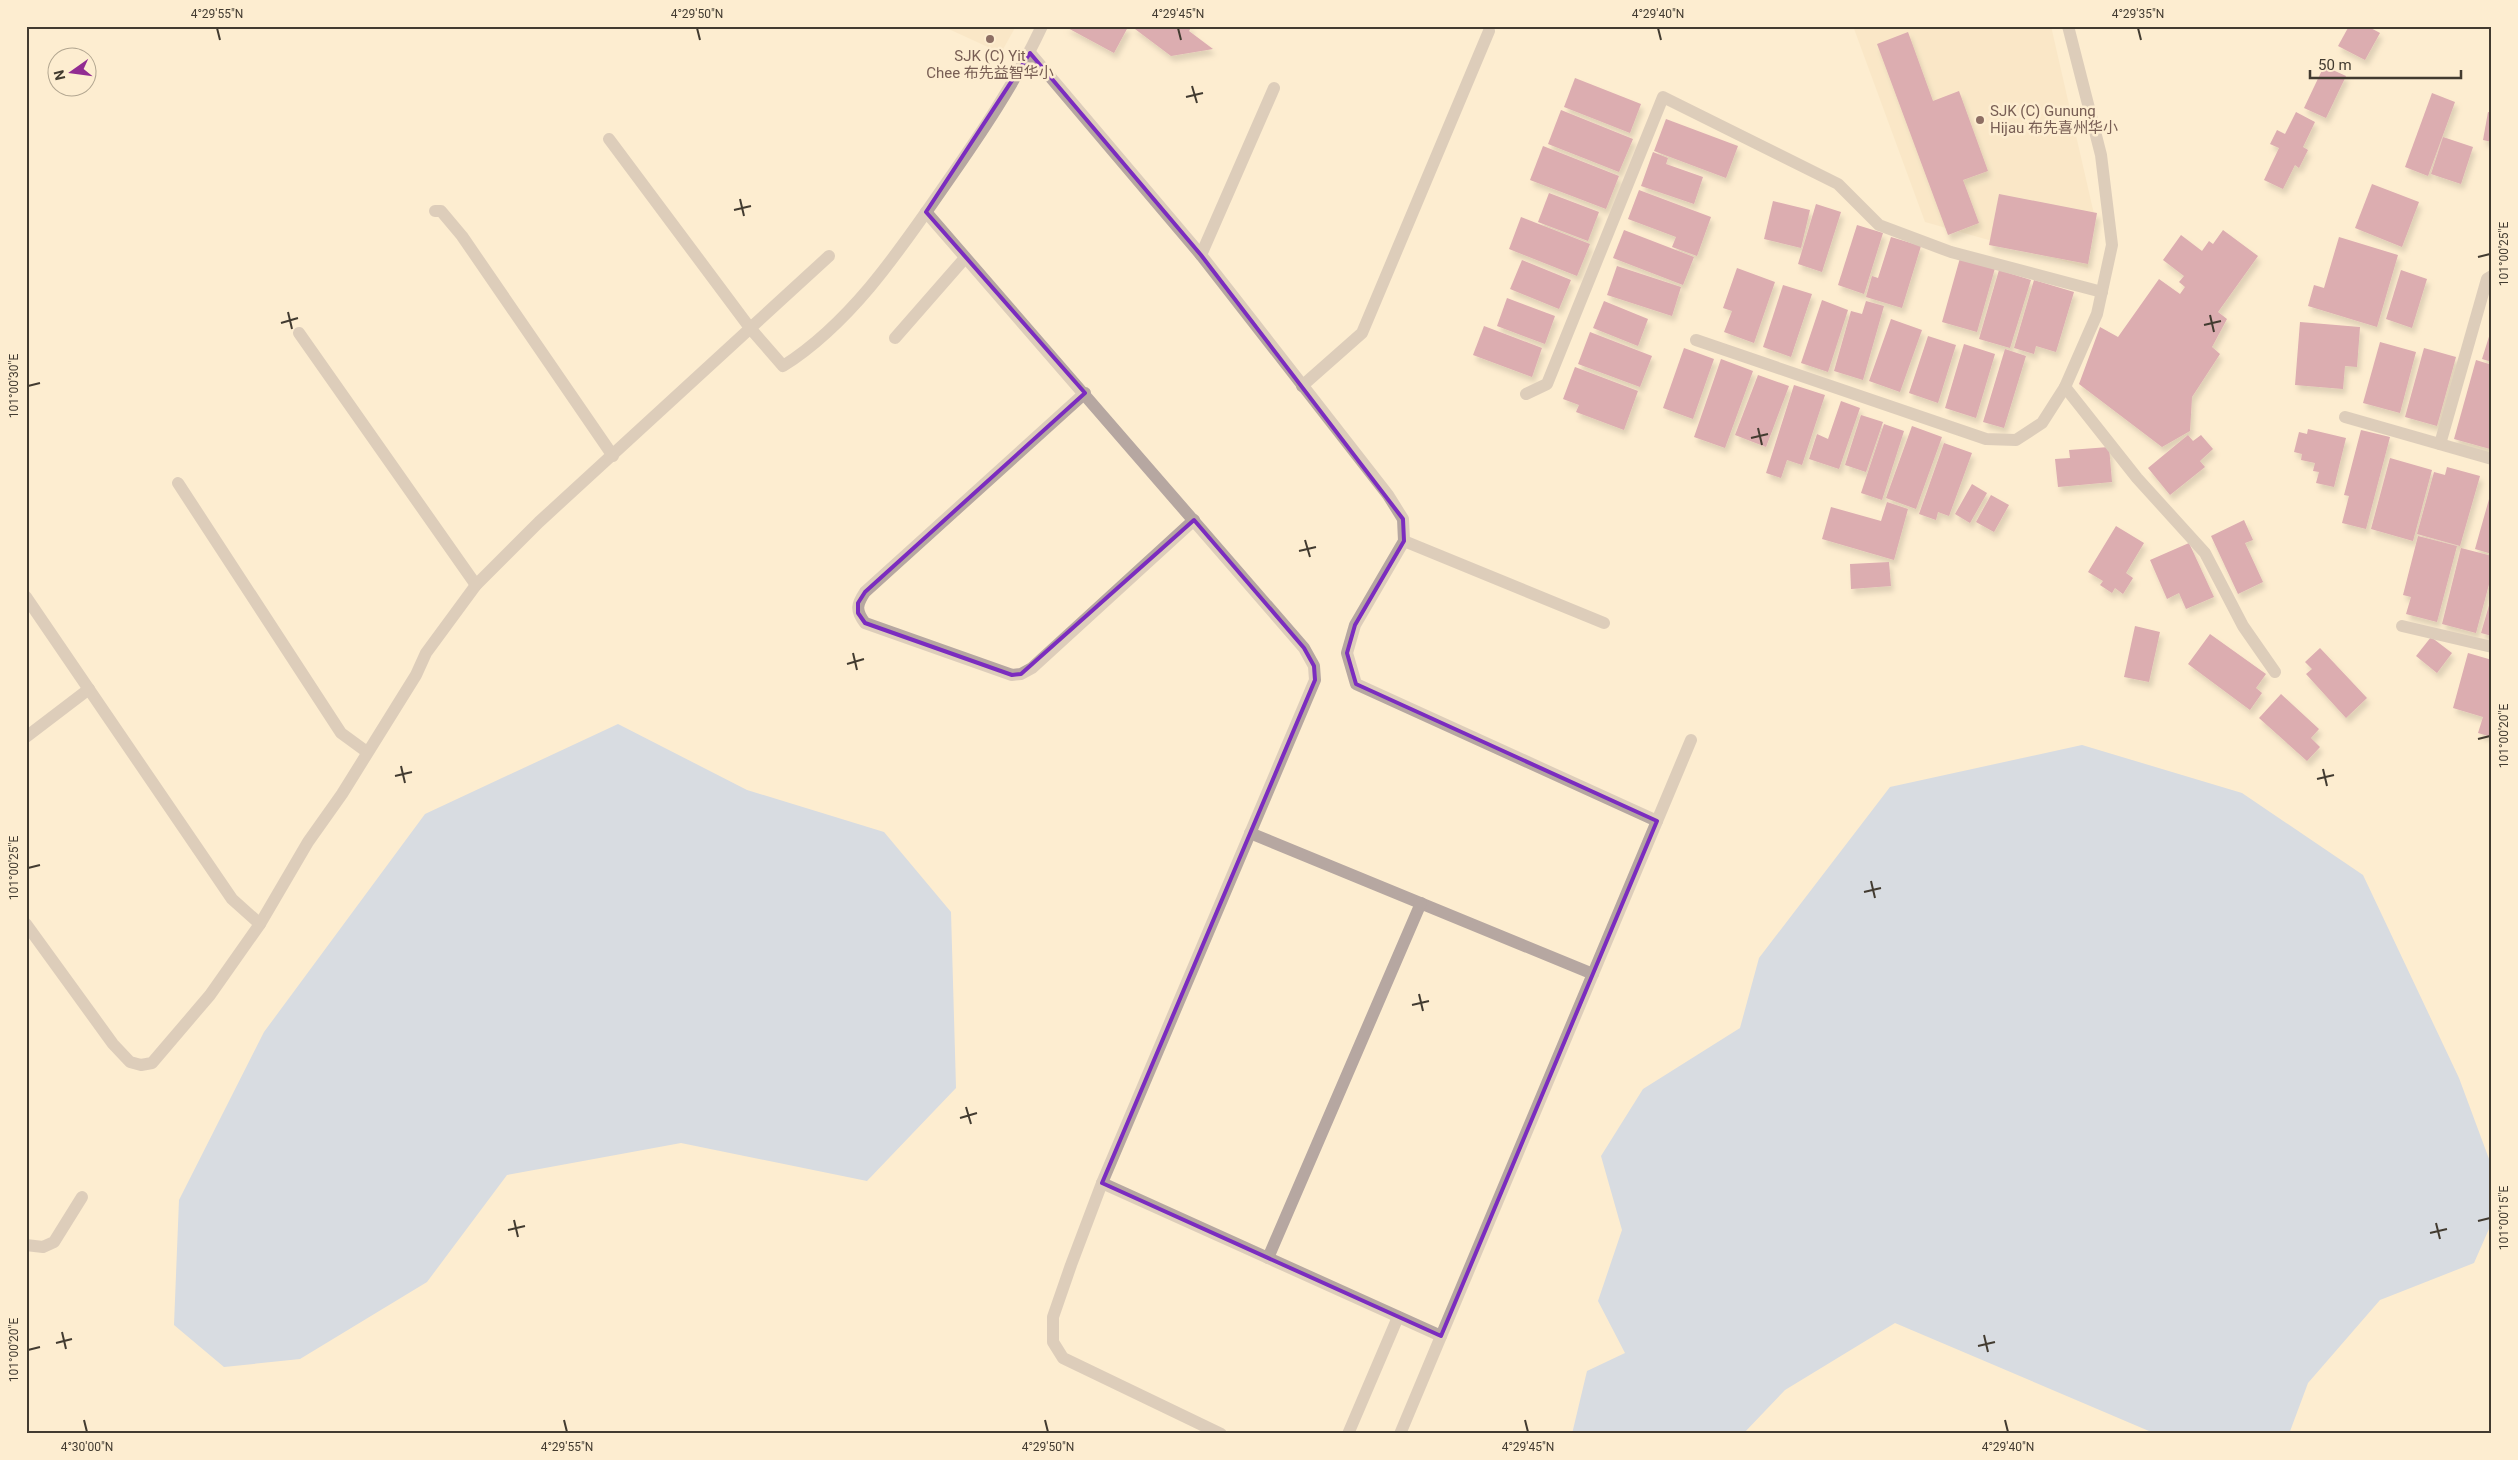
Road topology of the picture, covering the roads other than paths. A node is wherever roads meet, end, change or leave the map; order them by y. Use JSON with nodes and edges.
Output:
{"nodes":[{"id":1,"x":1042,"y":26,"type":"edge"},
{"id":2,"x":2068,"y":26,"type":"edge"},
{"id":3,"x":1490,"y":31,"type":"dead end"},
{"id":4,"x":1030,"y":53,"type":"junction"},
{"id":5,"x":1274,"y":88,"type":"dead end"},
{"id":6,"x":609,"y":139,"type":"dead end"},
{"id":7,"x":435,"y":211,"type":"dead end"},
{"id":8,"x":926,"y":212,"type":"junction"},
{"id":9,"x":1200,"y":255,"type":"junction"},
{"id":10,"x":830,"y":256,"type":"dead end"},
{"id":11,"x":965,"y":258,"type":"junction"},
{"id":12,"x":2492,"y":276,"type":"edge"},
{"id":13,"x":2102,"y":292,"type":"junction"},
{"id":14,"x":750,"y":328,"type":"junction"},
{"id":15,"x":299,"y":333,"type":"dead end"},
{"id":16,"x":895,"y":338,"type":"dead end"},
{"id":17,"x":1696,"y":340,"type":"dead end"},
{"id":18,"x":1302,"y":386,"type":"junction"},
{"id":19,"x":2065,"y":387,"type":"junction"},
{"id":20,"x":1084,"y":393,"type":"junction"},
{"id":21,"x":1526,"y":394,"type":"dead end"},
{"id":22,"x":2345,"y":417,"type":"dead end"},
{"id":23,"x":2440,"y":444,"type":"junction"},
{"id":24,"x":613,"y":456,"type":"junction"},
{"id":25,"x":2492,"y":459,"type":"edge"},
{"id":26,"x":178,"y":483,"type":"dead end"},
{"id":27,"x":1194,"y":520,"type":"junction"},
{"id":28,"x":1404,"y":541,"type":"junction"},
{"id":29,"x":476,"y":586,"type":"junction"},
{"id":30,"x":26,"y":597,"type":"edge"},
{"id":31,"x":1604,"y":623,"type":"dead end"},
{"id":32,"x":2402,"y":626,"type":"dead end"},
{"id":33,"x":2492,"y":647,"type":"edge"},
{"id":34,"x":2275,"y":672,"type":"dead end"},
{"id":35,"x":89,"y":689,"type":"junction"},
{"id":36,"x":26,"y":737,"type":"edge"},
{"id":37,"x":1691,"y":740,"type":"dead end"},
{"id":38,"x":368,"y":752,"type":"junction"},
{"id":39,"x":1657,"y":821,"type":"junction"},
{"id":40,"x":1250,"y":833,"type":"junction"},
{"id":41,"x":1421,"y":903,"type":"junction"},
{"id":42,"x":26,"y":924,"type":"edge"},
{"id":43,"x":260,"y":924,"type":"junction"},
{"id":44,"x":1593,"y":974,"type":"junction"},
{"id":45,"x":1102,"y":1183,"type":"junction"},
{"id":46,"x":82,"y":1197,"type":"dead end"},
{"id":47,"x":26,"y":1245,"type":"edge"},
{"id":48,"x":1268,"y":1258,"type":"junction"},
{"id":49,"x":1398,"y":1317,"type":"junction"},
{"id":50,"x":1441,"y":1336,"type":"junction"},
{"id":51,"x":1221,"y":1434,"type":"edge"},
{"id":52,"x":1348,"y":1434,"type":"edge"},
{"id":53,"x":1400,"y":1434,"type":"edge"}],
"edges":[{"from":1,"to":4,"type":"street"},
{"from":2,"to":13,"type":"street"},
{"from":3,"to":18,"type":"street"},
{"from":4,"to":8,"type":"street"},
{"from":4,"to":9,"type":"street"},
{"from":5,"to":9,"type":"street"},
{"from":6,"to":14,"type":"street"},
{"from":7,"to":24,"type":"street"},
{"from":8,"to":11,"type":"street"},
{"from":8,"to":14,"type":"street"},
{"from":9,"to":18,"type":"street"},
{"from":10,"to":14,"type":"street"},
{"from":11,"to":16,"type":"street"},
{"from":11,"to":20,"type":"street"},
{"from":12,"to":23,"type":"street"},
{"from":13,"to":19,"type":"street"},
{"from":13,"to":21,"type":"street"},
{"from":14,"to":24,"type":"street"},
{"from":15,"to":29,"type":"street"},
{"from":17,"to":19,"type":"street"},
{"from":18,"to":28,"type":"street"},
{"from":19,"to":34,"type":"street"},
{"from":20,"to":27,"type":"street"},
{"from":20,"to":27,"type":"street"},
{"from":22,"to":23,"type":"street"},
{"from":23,"to":25,"type":"street"},
{"from":24,"to":29,"type":"street"},
{"from":26,"to":38,"type":"street"},
{"from":27,"to":40,"type":"street"},
{"from":28,"to":31,"type":"street"},
{"from":28,"to":39,"type":"street"},
{"from":29,"to":38,"type":"street"},
{"from":30,"to":35,"type":"street"},
{"from":32,"to":33,"type":"street"},
{"from":35,"to":36,"type":"street"},
{"from":35,"to":43,"type":"street"},
{"from":37,"to":39,"type":"street"},
{"from":38,"to":43,"type":"street"},
{"from":39,"to":44,"type":"street"},
{"from":40,"to":41,"type":"street"},
{"from":40,"to":45,"type":"street"},
{"from":41,"to":44,"type":"street"},
{"from":41,"to":48,"type":"street"},
{"from":42,"to":43,"type":"street"},
{"from":44,"to":50,"type":"street"},
{"from":45,"to":48,"type":"street"},
{"from":45,"to":51,"type":"street"},
{"from":46,"to":47,"type":"street"},
{"from":48,"to":49,"type":"street"},
{"from":49,"to":50,"type":"street"},
{"from":49,"to":52,"type":"street"},
{"from":50,"to":53,"type":"street"}]}
